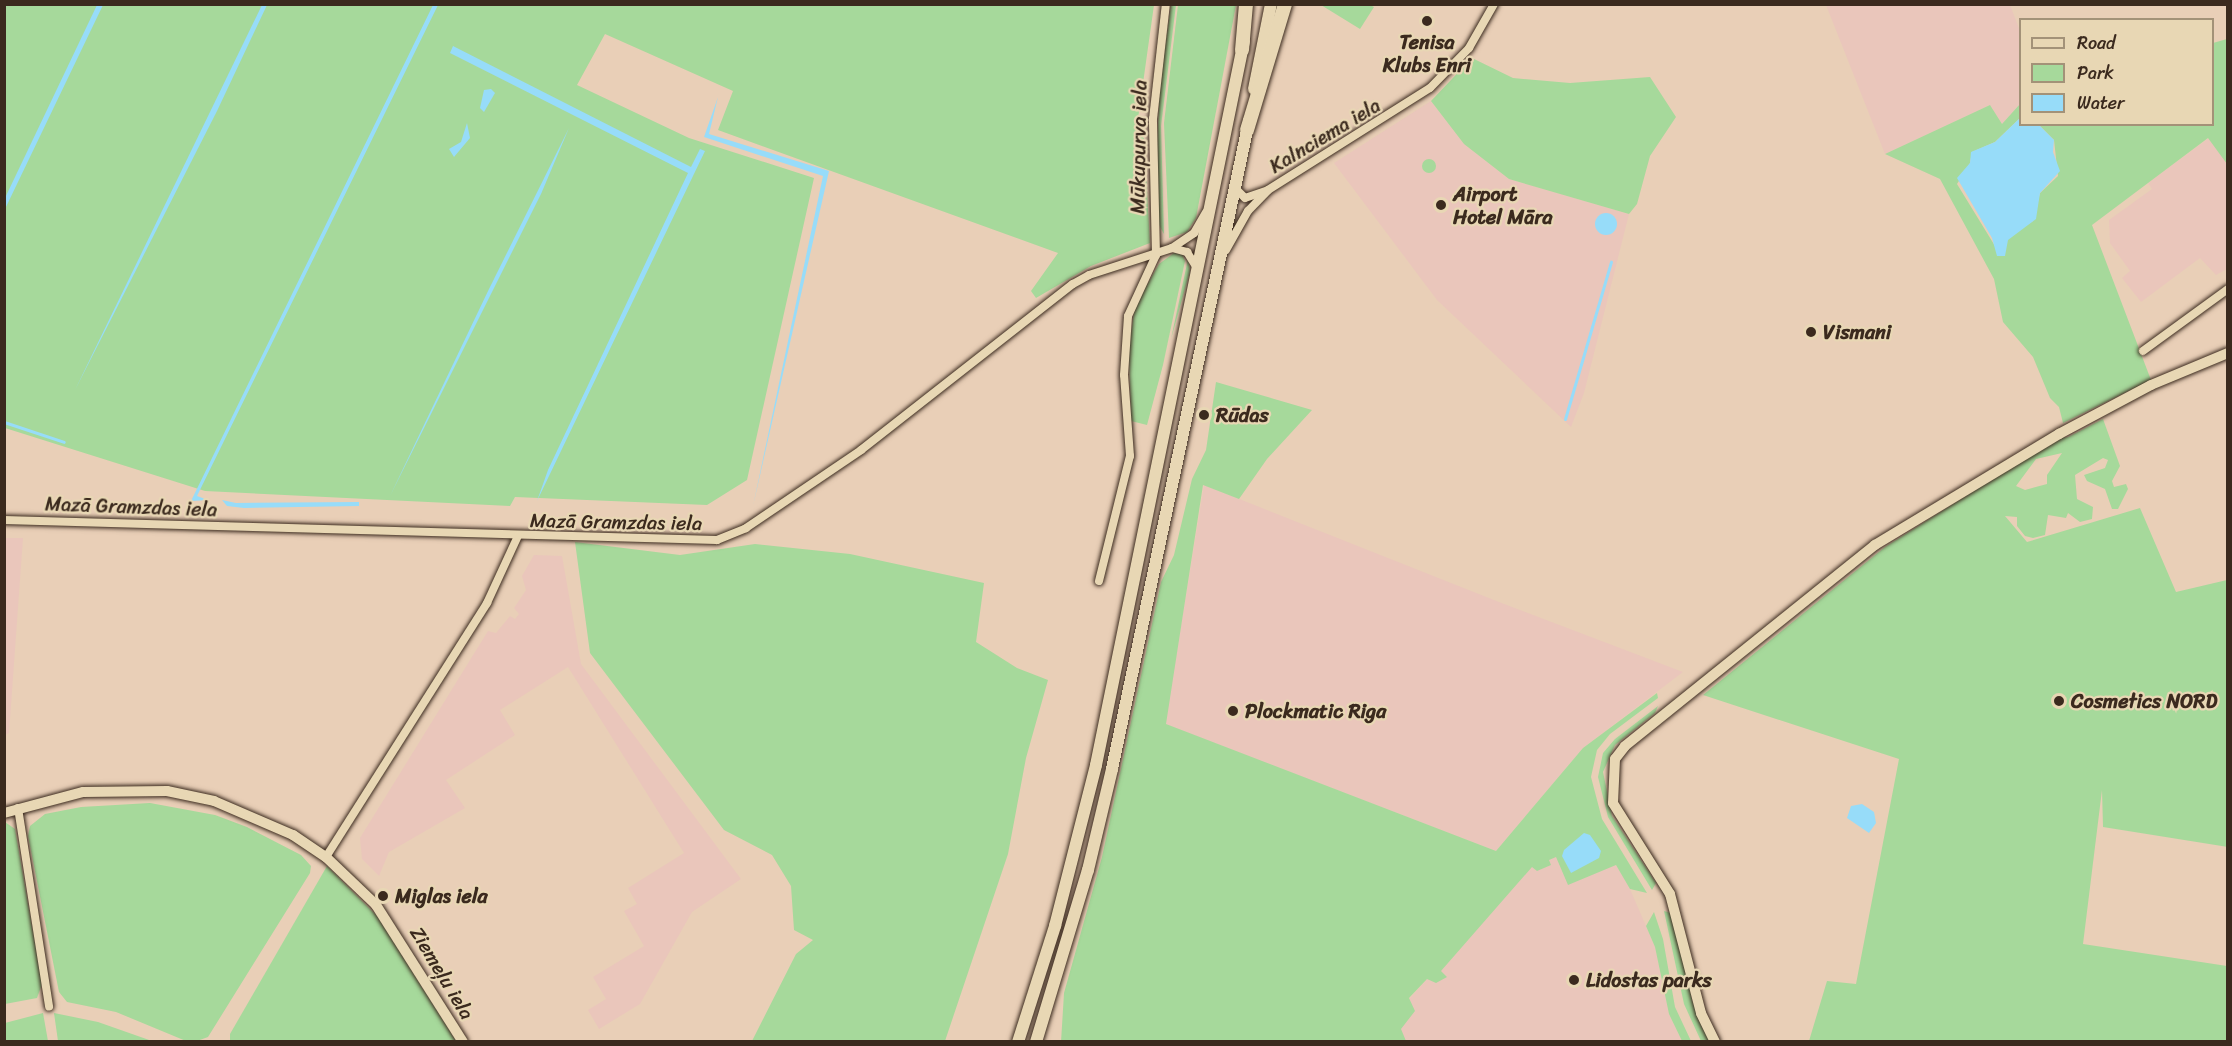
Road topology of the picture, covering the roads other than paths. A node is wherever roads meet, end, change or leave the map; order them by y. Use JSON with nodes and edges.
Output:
{"nodes":[{"id":1,"x":1166,"y":4,"type":"edge"},
{"id":2,"x":1246,"y":4,"type":"edge"},
{"id":3,"x":1252,"y":4,"type":"edge"},
{"id":4,"x":1271,"y":4,"type":"edge"},
{"id":5,"x":1285,"y":4,"type":"edge"},
{"id":6,"x":1494,"y":4,"type":"edge"},
{"id":7,"x":1242,"y":50,"type":"junction"},
{"id":8,"x":1247,"y":130,"type":"junction"},
{"id":9,"x":1235,"y":188,"type":"junction"},
{"id":10,"x":1268,"y":190,"type":"junction"},
{"id":11,"x":1209,"y":208,"type":"junction"},
{"id":12,"x":1172,"y":248,"type":"junction"},
{"id":13,"x":1156,"y":255,"type":"junction"},
{"id":14,"x":1220,"y":262,"type":"junction"},
{"id":15,"x":1198,"y":272,"type":"junction"},
{"id":16,"x":2228,"y":289,"type":"edge"},
{"id":17,"x":2143,"y":351,"type":"dead end"},
{"id":18,"x":2228,"y":353,"type":"edge"},
{"id":19,"x":4,"y":520,"type":"edge"},
{"id":20,"x":518,"y":536,"type":"junction"},
{"id":21,"x":1099,"y":581,"type":"dead end"},
{"id":22,"x":18,"y":808,"type":"junction"},
{"id":23,"x":4,"y":813,"type":"edge"},
{"id":24,"x":326,"y":857,"type":"junction"},
{"id":25,"x":49,"y":1007,"type":"dead end"},
{"id":26,"x":463,"y":1041,"type":"edge"},
{"id":27,"x":1018,"y":1041,"type":"edge"},
{"id":28,"x":1036,"y":1041,"type":"edge"},
{"id":29,"x":1714,"y":1041,"type":"edge"}],
"edges":[{"from":1,"to":13,"type":"street","name":"Mūkupurva iela"},
{"from":2,"to":7,"type":"highway"},
{"from":3,"to":7,"type":"main road"},
{"from":4,"to":8,"type":"main road"},
{"from":5,"to":8,"type":"highway"},
{"from":6,"to":10,"type":"street","name":"Kalnciema iela"},
{"from":7,"to":11,"type":"main road"},
{"from":8,"to":9,"type":"main road"},
{"from":9,"to":10,"type":"street","name":"Kalnciema iela"},
{"from":9,"to":14,"type":"main road"},
{"from":10,"to":14,"type":"street","name":"Kalnciema iela"},
{"from":11,"to":12,"type":"street","name":"Mazā Gramzdas iela"},
{"from":11,"to":15,"type":"main road"},
{"from":12,"to":13,"type":"street","name":"Mazā Gramzdas iela"},
{"from":12,"to":15,"type":"street"},
{"from":13,"to":20,"type":"street","name":"Mazā Gramzdas iela"},
{"from":13,"to":21,"type":"street"},
{"from":14,"to":28,"type":"main road"},
{"from":15,"to":27,"type":"main road"},
{"from":16,"to":17,"type":"street"},
{"from":18,"to":29,"type":"street"},
{"from":19,"to":20,"type":"street","name":"Mazā Gramzdas iela"},
{"from":20,"to":24,"type":"street"},
{"from":22,"to":23,"type":"street","name":"Ziemeļu iela"},
{"from":22,"to":24,"type":"street","name":"Ziemeļu iela"},
{"from":22,"to":25,"type":"street"},
{"from":24,"to":26,"type":"street","name":"Ziemeļu iela"}]}
